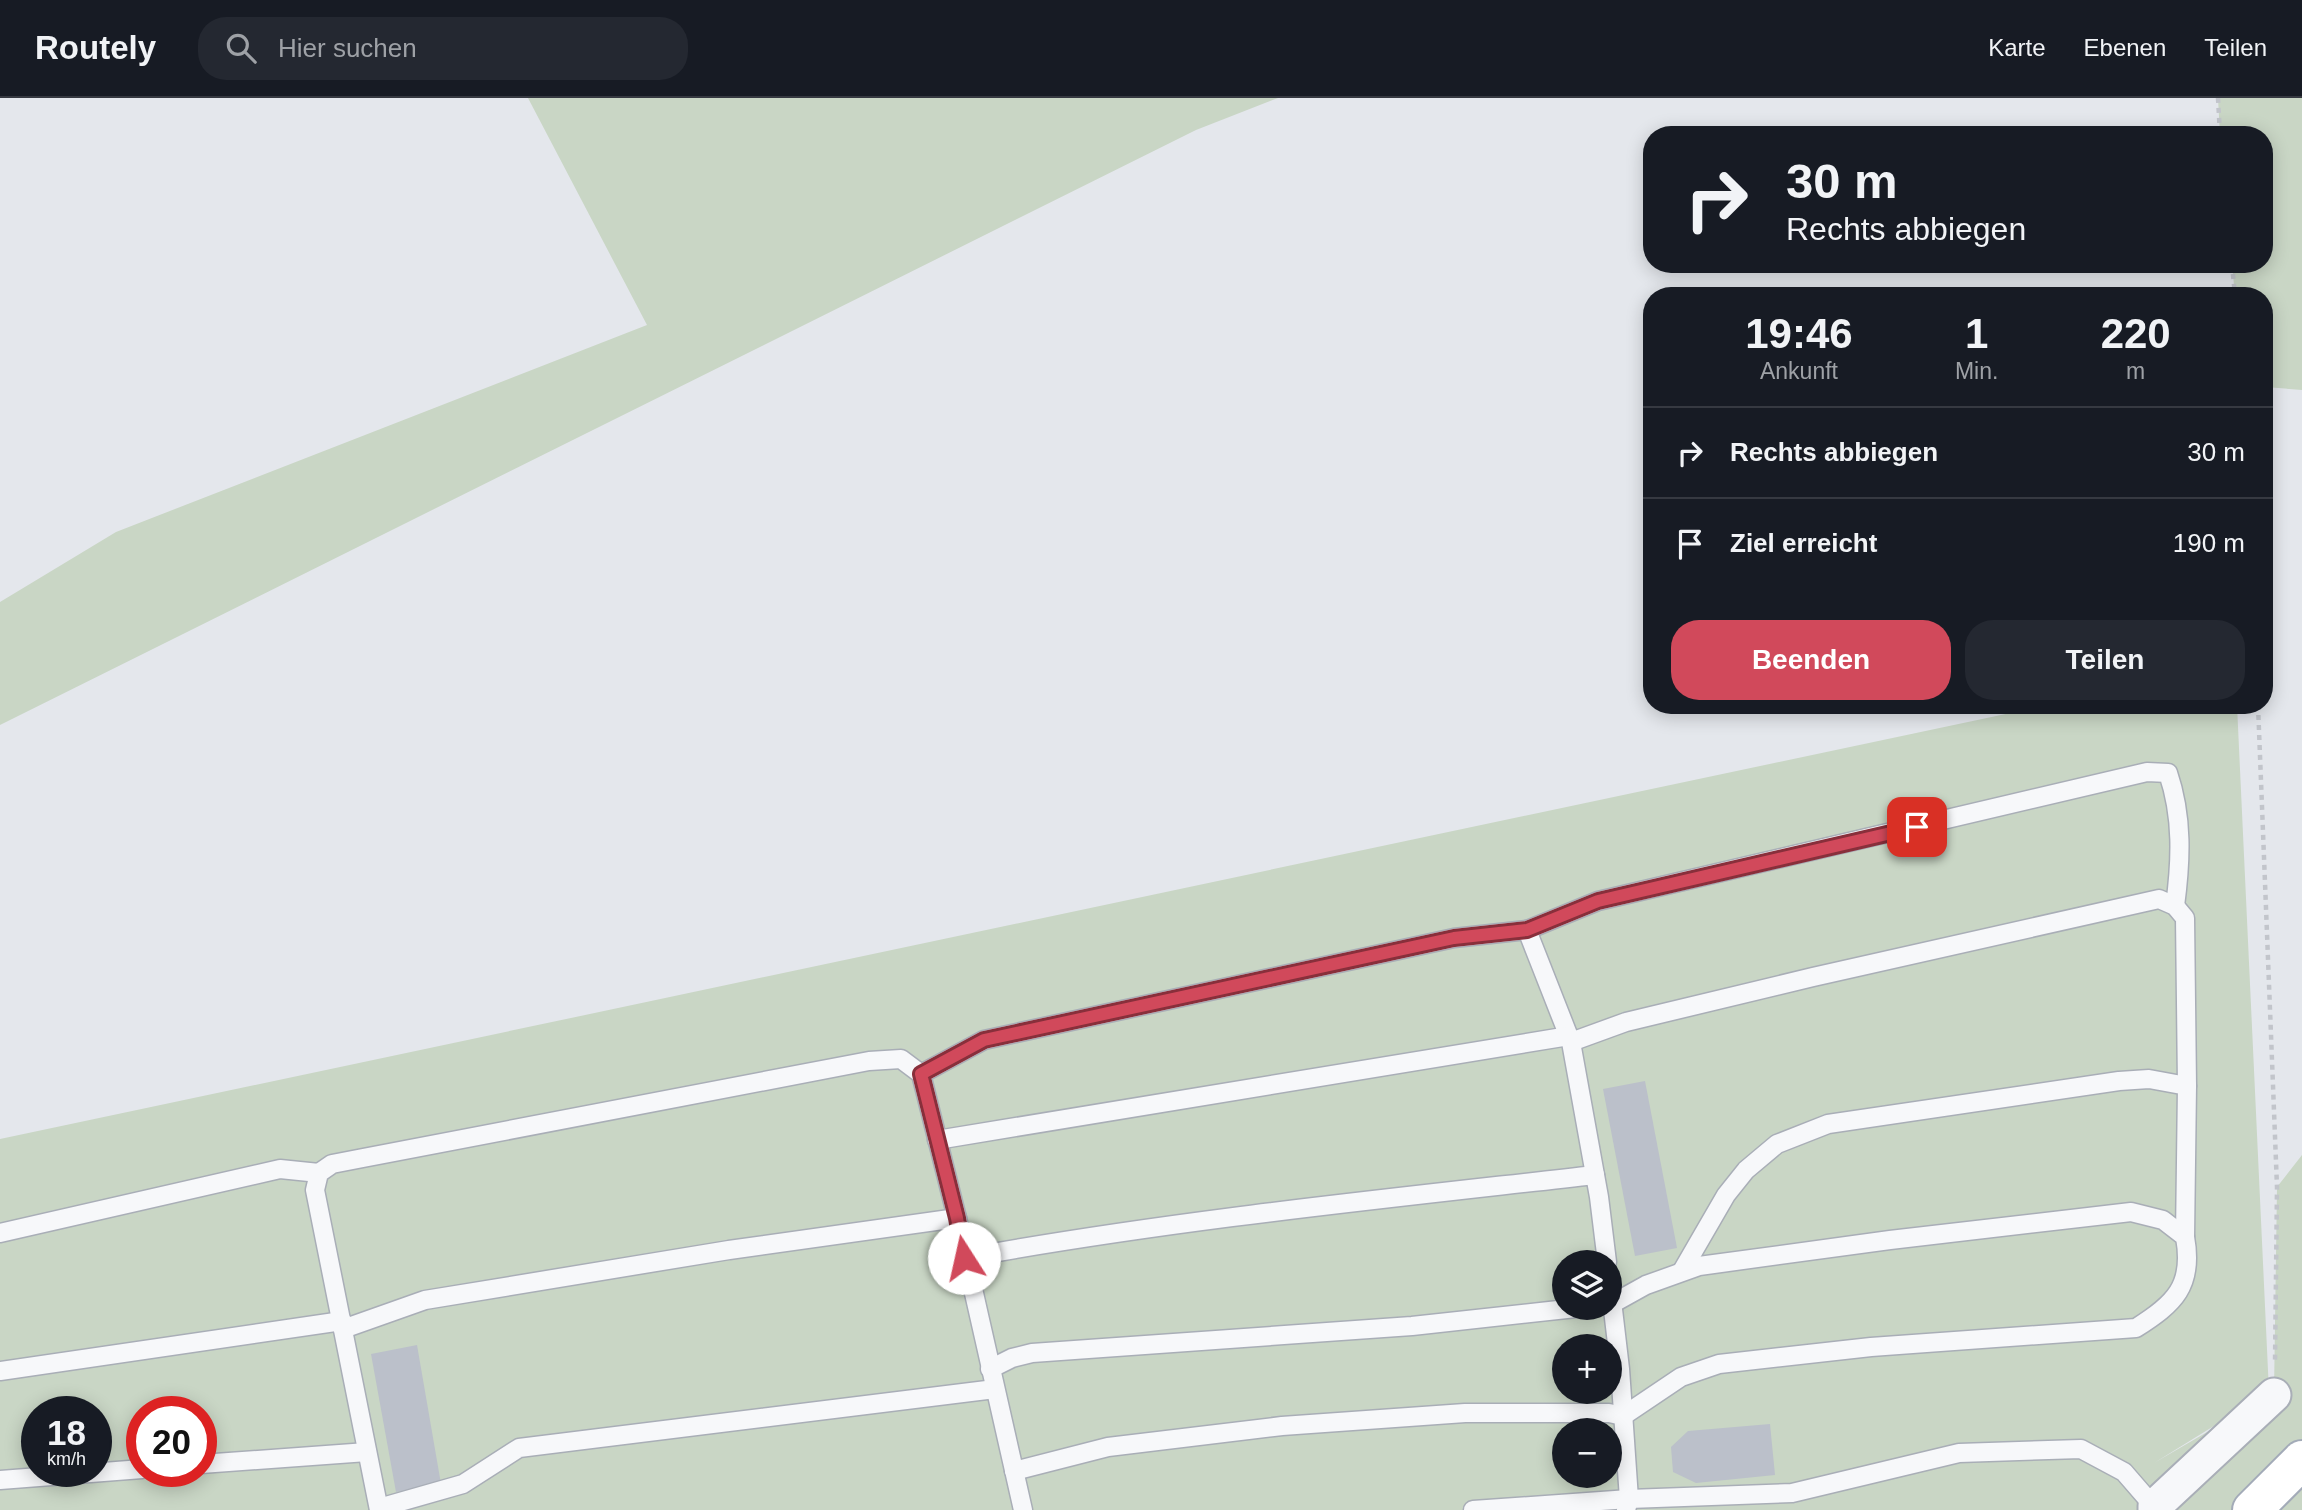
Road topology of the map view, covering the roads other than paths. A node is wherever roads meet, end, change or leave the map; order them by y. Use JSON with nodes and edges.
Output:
{"nodes":[{"id":1,"x":2175,"y":906,"type":"junction"},
{"id":2,"x":1527,"y":930,"type":"junction"},
{"id":3,"x":1570,"y":1039,"type":"junction"},
{"id":4,"x":921,"y":1074,"type":"junction"},
{"id":5,"x":2187,"y":1086,"type":"junction"},
{"id":6,"x":937,"y":1140,"type":"junction"},
{"id":7,"x":319,"y":1173,"type":"junction"},
{"id":8,"x":1595,"y":1175,"type":"junction"},
{"id":9,"x":957,"y":1218,"type":"junction"},
{"id":10,"x":0,"y":1233,"type":"edge"},
{"id":11,"x":2185,"y":1237,"type":"junction"},
{"id":12,"x":1605,"y":1250,"type":"edge"},
{"id":13,"x":964,"y":1258,"type":"junction"},
{"id":14,"x":1682,"y":1271,"type":"junction"},
{"id":15,"x":1622,"y":1299,"type":"edge"},
{"id":16,"x":1552,"y":1311,"type":"edge"},
{"id":17,"x":1613,"y":1320,"type":"edge"},
{"id":18,"x":342,"y":1325,"type":"junction"},
{"id":19,"x":990,"y":1368,"type":"junction"},
{"id":20,"x":0,"y":1371,"type":"edge"},
{"id":21,"x":995,"y":1388,"type":"junction"},
{"id":22,"x":2274,"y":1395,"type":"road end"},
{"id":23,"x":1623,"y":1416,"type":"junction"},
{"id":24,"x":367,"y":1452,"type":"junction"},
{"id":25,"x":2302,"y":1460,"type":"edge"},
{"id":26,"x":217,"y":1463,"type":"edge"},
{"id":27,"x":126,"y":1470,"type":"edge"},
{"id":28,"x":1014,"y":1471,"type":"junction"},
{"id":29,"x":0,"y":1480,"type":"edge"},
{"id":30,"x":1627,"y":1505,"type":"edge"},
{"id":31,"x":379,"y":1509,"type":"edge"},
{"id":32,"x":2156,"y":1509,"type":"edge"},
{"id":33,"x":1023,"y":1510,"type":"edge"},
{"id":34,"x":1473,"y":1510,"type":"edge"},
{"id":35,"x":2252,"y":1510,"type":"edge"}],
"edges":[{"from":1,"to":2,"type":"lane"},
{"from":1,"to":3,"type":"lane"},
{"from":1,"to":5,"type":"lane"},
{"from":2,"to":3,"type":"lane"},
{"from":2,"to":4,"type":"lane"},
{"from":3,"to":6,"type":"lane"},
{"from":3,"to":8,"type":"lane"},
{"from":4,"to":6,"type":"lane"},
{"from":4,"to":7,"type":"lane"},
{"from":5,"to":11,"type":"lane"},
{"from":5,"to":14,"type":"lane"},
{"from":6,"to":9,"type":"lane"},
{"from":7,"to":10,"type":"lane"},
{"from":7,"to":18,"type":"lane"},
{"from":8,"to":12,"type":"lane"},
{"from":8,"to":13,"type":"lane"},
{"from":9,"to":13,"type":"lane"},
{"from":9,"to":18,"type":"lane"},
{"from":11,"to":14,"type":"lane"},
{"from":11,"to":23,"type":"lane"},
{"from":13,"to":19,"type":"lane"},
{"from":14,"to":15,"type":"lane"},
{"from":16,"to":19,"type":"lane"},
{"from":17,"to":23,"type":"lane"},
{"from":18,"to":20,"type":"lane"},
{"from":18,"to":24,"type":"lane"},
{"from":19,"to":21,"type":"lane"},
{"from":21,"to":28,"type":"lane"},
{"from":21,"to":31,"type":"lane"},
{"from":22,"to":32,"type":"street"},
{"from":23,"to":28,"type":"lane"},
{"from":23,"to":30,"type":"lane"},
{"from":24,"to":26,"type":"lane"},
{"from":24,"to":31,"type":"lane"},
{"from":25,"to":35,"type":"main road"},
{"from":27,"to":29,"type":"lane"},
{"from":28,"to":33,"type":"lane"},
{"from":30,"to":32,"type":"lane"},
{"from":30,"to":34,"type":"lane"}]}
